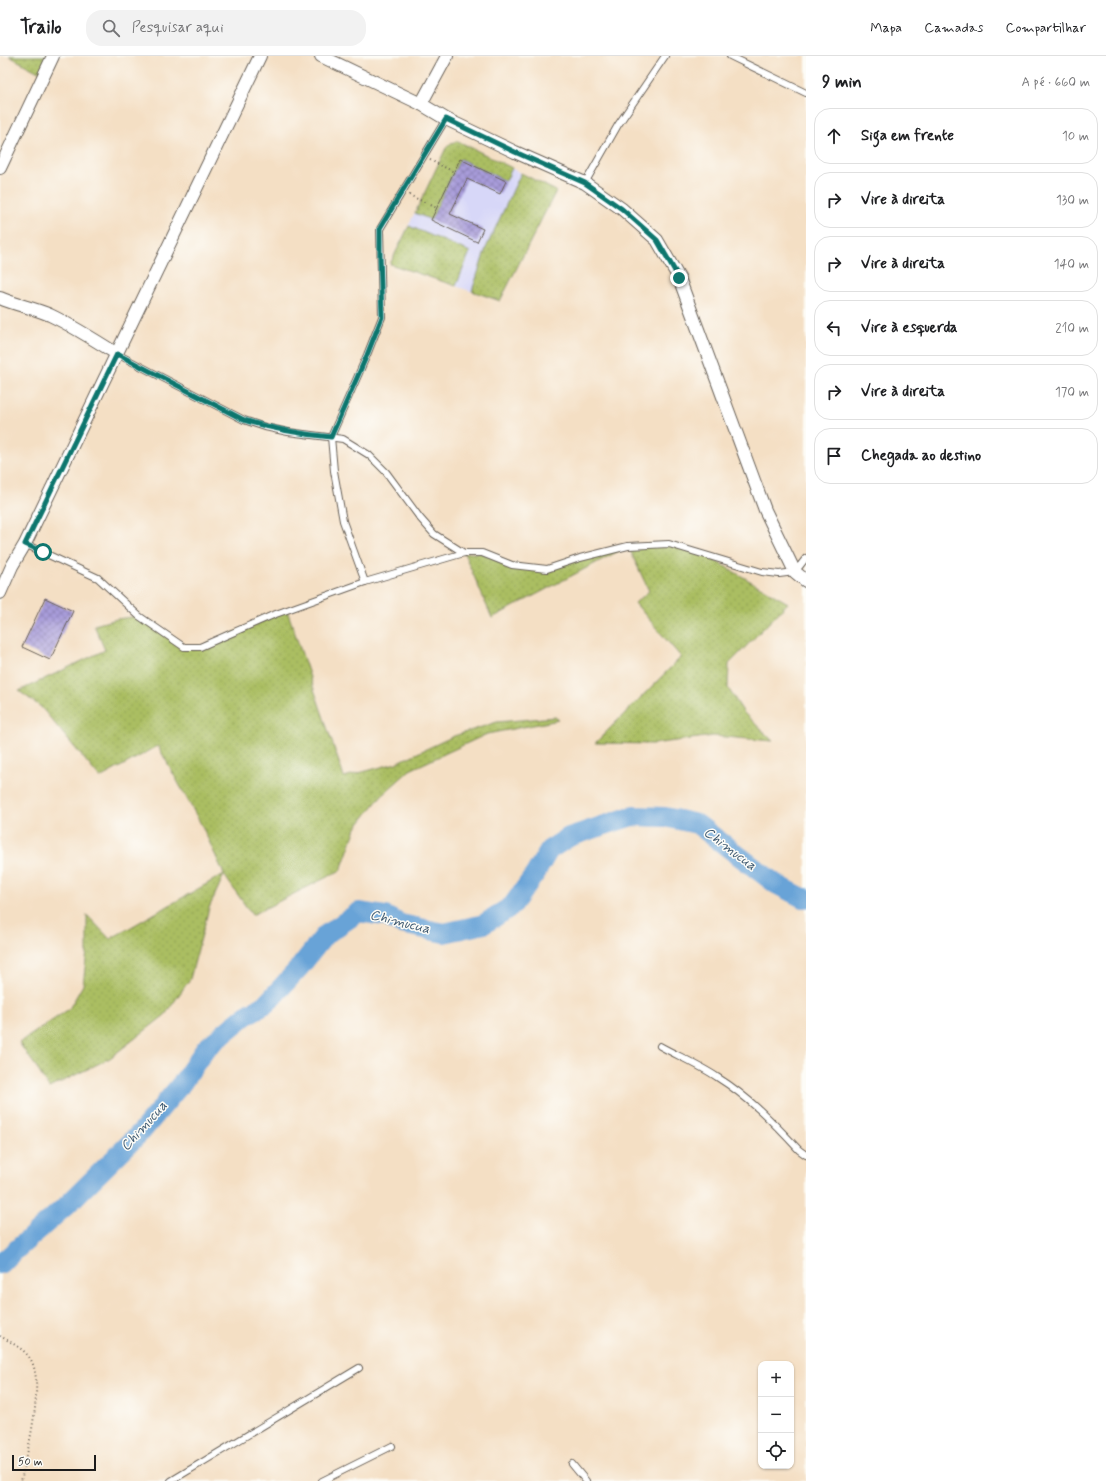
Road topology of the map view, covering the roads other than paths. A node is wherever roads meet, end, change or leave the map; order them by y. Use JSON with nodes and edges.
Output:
{"nodes":[{"id":1,"x":53,"y":56,"type":"edge"},
{"id":2,"x":260,"y":56,"type":"edge"},
{"id":3,"x":321,"y":56,"type":"edge"},
{"id":4,"x":448,"y":56,"type":"edge"},
{"id":5,"x":665,"y":56,"type":"edge"},
{"id":6,"x":730,"y":56,"type":"edge"},
{"id":7,"x":806,"y":92,"type":"edge"},
{"id":8,"x":421,"y":104,"type":"junction"},
{"id":9,"x":446,"y":119,"type":"junction"},
{"id":10,"x":0,"y":168,"type":"edge"},
{"id":11,"x":585,"y":183,"type":"junction"},
{"id":12,"x":0,"y":298,"type":"edge"},
{"id":13,"x":117,"y":354,"type":"junction"},
{"id":14,"x":331,"y":437,"type":"junction"},
{"id":15,"x":25,"y":544,"type":"junction"},
{"id":16,"x":464,"y":553,"type":"junction"},
{"id":17,"x":806,"y":558,"type":"edge"},
{"id":18,"x":795,"y":572,"type":"junction"},
{"id":19,"x":806,"y":581,"type":"edge"},
{"id":20,"x":365,"y":582,"type":"junction"},
{"id":21,"x":0,"y":593,"type":"edge"},
{"id":22,"x":660,"y":1046,"type":"dead end"},
{"id":23,"x":806,"y":1155,"type":"edge"},
{"id":24,"x":359,"y":1368,"type":"dead end"},
{"id":25,"x":392,"y":1446,"type":"dead end"},
{"id":26,"x":572,"y":1464,"type":"dead end"},
{"id":27,"x":171,"y":1481,"type":"edge"},
{"id":28,"x":322,"y":1481,"type":"edge"},
{"id":29,"x":586,"y":1481,"type":"edge"}],
"edges":[{"from":1,"to":10,"type":"street"},
{"from":2,"to":13,"type":"street"},
{"from":3,"to":8,"type":"street"},
{"from":4,"to":8,"type":"street"},
{"from":5,"to":11,"type":"lane"},
{"from":6,"to":7,"type":"lane"},
{"from":8,"to":9,"type":"street"},
{"from":9,"to":11,"type":"street"},
{"from":9,"to":14,"type":"lane"},
{"from":11,"to":18,"type":"street"},
{"from":12,"to":13,"type":"street"},
{"from":13,"to":14,"type":"lane"},
{"from":13,"to":15,"type":"street"},
{"from":14,"to":16,"type":"lane"},
{"from":14,"to":20,"type":"lane"},
{"from":15,"to":20,"type":"lane"},
{"from":15,"to":21,"type":"street"},
{"from":16,"to":18,"type":"lane"},
{"from":16,"to":20,"type":"lane"},
{"from":17,"to":18,"type":"lane"},
{"from":18,"to":19,"type":"street"},
{"from":22,"to":23,"type":"lane"},
{"from":24,"to":27,"type":"lane"},
{"from":25,"to":28,"type":"lane"},
{"from":26,"to":29,"type":"lane"}]}
